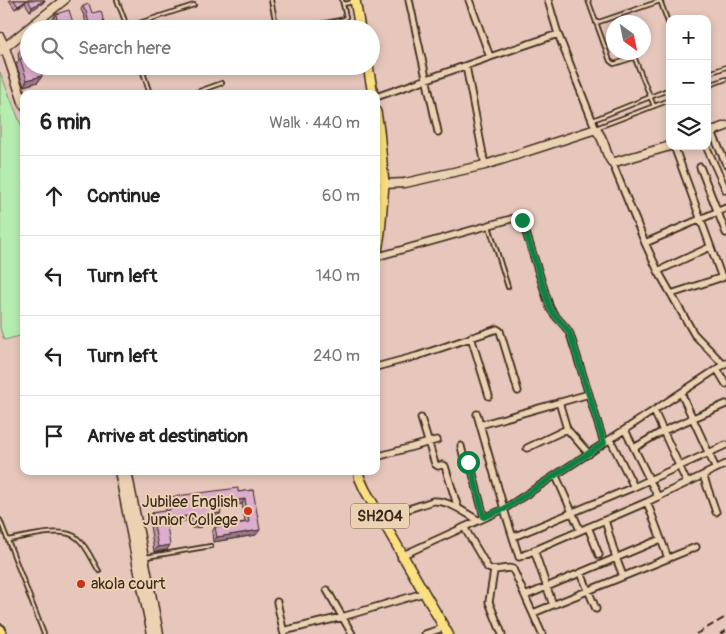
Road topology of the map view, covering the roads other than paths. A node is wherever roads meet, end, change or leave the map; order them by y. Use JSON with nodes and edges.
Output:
{"nodes":[{"id":1,"x":64,"y":0,"type":"edge"},
{"id":2,"x":117,"y":0,"type":"edge"},
{"id":3,"x":271,"y":0,"type":"edge"},
{"id":4,"x":342,"y":0,"type":"edge"},
{"id":5,"x":409,"y":0,"type":"edge"},
{"id":6,"x":469,"y":0,"type":"edge"},
{"id":7,"x":548,"y":0,"type":"edge"},
{"id":8,"x":588,"y":0,"type":"edge"},
{"id":9,"x":660,"y":0,"type":"edge"},
{"id":10,"x":355,"y":1,"type":"edge"},
{"id":11,"x":343,"y":4,"type":"junction"},
{"id":12,"x":194,"y":5,"type":"dead end"},
{"id":13,"x":666,"y":17,"type":"edge"},
{"id":14,"x":39,"y":20,"type":"edge"},
{"id":15,"x":124,"y":20,"type":"edge"},
{"id":16,"x":150,"y":20,"type":"edge"},
{"id":17,"x":275,"y":20,"type":"edge"},
{"id":18,"x":344,"y":20,"type":"edge"},
{"id":19,"x":358,"y":20,"type":"edge"},
{"id":20,"x":596,"y":23,"type":"junction"},
{"id":21,"x":558,"y":34,"type":"junction"},
{"id":22,"x":20,"y":35,"type":"edge"},
{"id":23,"x":0,"y":37,"type":"edge"},
{"id":24,"x":2,"y":50,"type":"edge"},
{"id":25,"x":490,"y":57,"type":"junction"},
{"id":26,"x":466,"y":66,"type":"junction"},
{"id":27,"x":726,"y":67,"type":"edge"},
{"id":28,"x":711,"y":73,"type":"edge"},
{"id":29,"x":144,"y":75,"type":"edge"},
{"id":30,"x":370,"y":75,"type":"edge"},
{"id":31,"x":726,"y":79,"type":"edge"},
{"id":32,"x":426,"y":80,"type":"junction"},
{"id":33,"x":222,"y":83,"type":"dead end"},
{"id":34,"x":711,"y":85,"type":"edge"},
{"id":35,"x":149,"y":90,"type":"edge"},
{"id":36,"x":202,"y":90,"type":"edge"},
{"id":37,"x":372,"y":90,"type":"edge"},
{"id":38,"x":666,"y":91,"type":"edge"},
{"id":39,"x":20,"y":95,"type":"edge"},
{"id":40,"x":380,"y":96,"type":"edge"},
{"id":41,"x":650,"y":97,"type":"junction"},
{"id":42,"x":666,"y":102,"type":"edge"},
{"id":43,"x":654,"y":106,"type":"junction"},
{"id":44,"x":593,"y":120,"type":"junction"},
{"id":45,"x":726,"y":127,"type":"edge"},
{"id":46,"x":596,"y":129,"type":"junction"},
{"id":47,"x":438,"y":132,"type":"dead end"},
{"id":48,"x":711,"y":133,"type":"edge"},
{"id":49,"x":711,"y":135,"type":"edge"},
{"id":50,"x":380,"y":141,"type":"edge"},
{"id":51,"x":666,"y":147,"type":"edge"},
{"id":52,"x":675,"y":150,"type":"edge"},
{"id":53,"x":708,"y":150,"type":"edge"},
{"id":54,"x":612,"y":162,"type":"junction"},
{"id":55,"x":726,"y":164,"type":"edge"},
{"id":56,"x":484,"y":165,"type":"junction"},
{"id":57,"x":700,"y":167,"type":"dead end"},
{"id":58,"x":384,"y":184,"type":"junction"},
{"id":59,"x":726,"y":190,"type":"edge"},
{"id":60,"x":726,"y":208,"type":"edge"},
{"id":61,"x":717,"y":212,"type":"junction"},
{"id":62,"x":380,"y":216,"type":"edge"},
{"id":63,"x":700,"y":219,"type":"junction"},
{"id":64,"x":489,"y":225,"type":"junction"},
{"id":65,"x":726,"y":232,"type":"edge"},
{"id":66,"x":645,"y":243,"type":"junction"},
{"id":67,"x":710,"y":247,"type":"junction"},
{"id":68,"x":380,"y":257,"type":"edge"},
{"id":69,"x":658,"y":271,"type":"junction"},
{"id":70,"x":724,"y":277,"type":"edge"},
{"id":71,"x":508,"y":287,"type":"dead end"},
{"id":72,"x":672,"y":294,"type":"junction"},
{"id":73,"x":471,"y":338,"type":"junction"},
{"id":74,"x":725,"y":364,"type":"edge"},
{"id":75,"x":380,"y":366,"type":"edge"},
{"id":76,"x":716,"y":369,"type":"junction"},
{"id":77,"x":726,"y":384,"type":"edge"},
{"id":78,"x":518,"y":390,"type":"dead end"},
{"id":79,"x":681,"y":393,"type":"junction"},
{"id":80,"x":589,"y":394,"type":"junction"},
{"id":81,"x":489,"y":396,"type":"dead end"},
{"id":82,"x":559,"y":402,"type":"junction"},
{"id":83,"x":726,"y":404,"type":"edge"},
{"id":84,"x":654,"y":411,"type":"junction"},
{"id":85,"x":477,"y":414,"type":"dead end"},
{"id":86,"x":422,"y":418,"type":"dead end"},
{"id":87,"x":693,"y":418,"type":"junction"},
{"id":88,"x":480,"y":425,"type":"junction"},
{"id":89,"x":567,"y":429,"type":"junction"},
{"id":90,"x":625,"y":430,"type":"junction"},
{"id":91,"x":663,"y":431,"type":"junction"},
{"id":92,"x":610,"y":439,"type":"junction"},
{"id":93,"x":437,"y":440,"type":"dead end"},
{"id":94,"x":429,"y":442,"type":"junction"},
{"id":95,"x":604,"y":443,"type":"junction"},
{"id":96,"x":726,"y":445,"type":"edge"},
{"id":97,"x":461,"y":446,"type":"dead end"},
{"id":98,"x":527,"y":448,"type":"dead end"},
{"id":99,"x":634,"y":448,"type":"junction"},
{"id":100,"x":709,"y":453,"type":"junction"},
{"id":101,"x":589,"y":454,"type":"junction"},
{"id":102,"x":380,"y":456,"type":"edge"},
{"id":103,"x":726,"y":464,"type":"edge"},
{"id":104,"x":680,"y":466,"type":"junction"},
{"id":105,"x":716,"y":469,"type":"junction"},
{"id":106,"x":120,"y":475,"type":"edge"},
{"id":107,"x":128,"y":475,"type":"edge"},
{"id":108,"x":359,"y":475,"type":"edge"},
{"id":109,"x":703,"y":475,"type":"junction"},
{"id":110,"x":556,"y":476,"type":"junction"},
{"id":111,"x":650,"y":480,"type":"junction"},
{"id":112,"x":687,"y":483,"type":"junction"},
{"id":113,"x":634,"y":487,"type":"junction"},
{"id":114,"x":658,"y":497,"type":"junction"},
{"id":115,"x":647,"y":502,"type":"junction"},
{"id":116,"x":458,"y":508,"type":"junction"},
{"id":117,"x":504,"y":509,"type":"junction"},
{"id":118,"x":572,"y":512,"type":"junction"},
{"id":119,"x":716,"y":512,"type":"dead end"},
{"id":120,"x":484,"y":517,"type":"junction"},
{"id":121,"x":381,"y":518,"type":"junction"},
{"id":122,"x":0,"y":520,"type":"edge"},
{"id":123,"x":478,"y":520,"type":"junction"},
{"id":124,"x":605,"y":520,"type":"junction"},
{"id":125,"x":464,"y":527,"type":"junction"},
{"id":126,"x":588,"y":527,"type":"junction"},
{"id":127,"x":580,"y":530,"type":"junction"},
{"id":128,"x":513,"y":537,"type":"junction"},
{"id":129,"x":661,"y":539,"type":"junction"},
{"id":130,"x":8,"y":540,"type":"junction"},
{"id":131,"x":211,"y":546,"type":"dead end"},
{"id":132,"x":696,"y":547,"type":"dead end"},
{"id":133,"x":534,"y":550,"type":"junction"},
{"id":134,"x":599,"y":555,"type":"dead end"},
{"id":135,"x":519,"y":557,"type":"junction"},
{"id":136,"x":139,"y":558,"type":"junction"},
{"id":137,"x":404,"y":558,"type":"junction"},
{"id":138,"x":616,"y":558,"type":"junction"},
{"id":139,"x":668,"y":558,"type":"junction"},
{"id":140,"x":512,"y":568,"type":"junction"},
{"id":141,"x":99,"y":571,"type":"dead end"},
{"id":142,"x":494,"y":571,"type":"junction"},
{"id":143,"x":581,"y":573,"type":"junction"},
{"id":144,"x":623,"y":576,"type":"junction"},
{"id":145,"x":546,"y":587,"type":"junction"},
{"id":146,"x":327,"y":590,"type":"dead end"},
{"id":147,"x":588,"y":590,"type":"junction"},
{"id":148,"x":420,"y":594,"type":"junction"},
{"id":149,"x":525,"y":596,"type":"junction"},
{"id":150,"x":277,"y":602,"type":"dead end"},
{"id":151,"x":553,"y":605,"type":"junction"},
{"id":152,"x":596,"y":609,"type":"dead end"},
{"id":153,"x":533,"y":613,"type":"junction"},
{"id":154,"x":342,"y":617,"type":"junction"},
{"id":155,"x":0,"y":630,"type":"edge"},
{"id":156,"x":155,"y":630,"type":"edge"},
{"id":157,"x":284,"y":632,"type":"edge"},
{"id":158,"x":444,"y":632,"type":"edge"},
{"id":159,"x":2,"y":634,"type":"edge"},
{"id":160,"x":44,"y":634,"type":"edge"},
{"id":161,"x":352,"y":634,"type":"edge"},
{"id":162,"x":425,"y":634,"type":"edge"},
{"id":163,"x":502,"y":634,"type":"edge"},
{"id":164,"x":542,"y":634,"type":"edge"}],
"edges":[{"from":1,"to":14,"type":"street"},
{"from":2,"to":15,"type":"lane"},
{"from":3,"to":17,"type":"lane"},
{"from":4,"to":11,"type":"lane"},
{"from":5,"to":32,"type":"street"},
{"from":6,"to":25,"type":"street"},
{"from":7,"to":21,"type":"street"},
{"from":8,"to":20,"type":"lane"},
{"from":9,"to":13,"type":"lane"},
{"from":9,"to":20,"type":"lane"},
{"from":10,"to":11,"type":"lane"},
{"from":10,"to":19,"type":"main road"},
{"from":11,"to":18,"type":"lane"},
{"from":12,"to":16,"type":"lane"},
{"from":20,"to":41,"type":"lane"},
{"from":21,"to":25,"type":"street"},
{"from":21,"to":44,"type":"street"},
{"from":22,"to":24,"type":"street"},
{"from":23,"to":24,"type":"street"},
{"from":24,"to":39,"type":"street"},
{"from":25,"to":26,"type":"street"},
{"from":26,"to":32,"type":"street"},
{"from":26,"to":56,"type":"street"},
{"from":27,"to":28,"type":"lane"},
{"from":29,"to":35,"type":"lane"},
{"from":30,"to":37,"type":"main road"},
{"from":31,"to":34,"type":"lane"},
{"from":32,"to":40,"type":"street"},
{"from":32,"to":47,"type":"street"},
{"from":33,"to":36,"type":"lane"},
{"from":38,"to":41,"type":"lane"},
{"from":41,"to":43,"type":"lane"},
{"from":41,"to":44,"type":"lane"},
{"from":42,"to":43,"type":"lane"},
{"from":43,"to":46,"type":"lane"},
{"from":44,"to":46,"type":"street"},
{"from":45,"to":48,"type":"street"},
{"from":46,"to":54,"type":"street"},
{"from":46,"to":56,"type":"street"},
{"from":49,"to":55,"type":"street"},
{"from":50,"to":58,"type":"main road"},
{"from":51,"to":54,"type":"street"},
{"from":52,"to":63,"type":"street"},
{"from":53,"to":59,"type":"street"},
{"from":54,"to":66,"type":"street"},
{"from":56,"to":58,"type":"street"},
{"from":57,"to":61,"type":"street"},
{"from":58,"to":62,"type":"main road"},
{"from":60,"to":61,"type":"street"},
{"from":61,"to":63,"type":"street"},
{"from":61,"to":65,"type":"street"},
{"from":63,"to":66,"type":"street"},
{"from":63,"to":67,"type":"street"},
{"from":64,"to":68,"type":"street"},
{"from":64,"to":71,"type":"lane"},
{"from":64,"to":80,"type":"street"},
{"from":66,"to":69,"type":"street"},
{"from":67,"to":69,"type":"street"},
{"from":67,"to":70,"type":"street"},
{"from":69,"to":72,"type":"street"},
{"from":70,"to":72,"type":"street"},
{"from":72,"to":74,"type":"street"},
{"from":73,"to":75,"type":"street"},
{"from":73,"to":78,"type":"street"},
{"from":73,"to":81,"type":"street"},
{"from":74,"to":76,"type":"street"},
{"from":76,"to":77,"type":"street"},
{"from":76,"to":79,"type":"street"},
{"from":79,"to":84,"type":"street"},
{"from":79,"to":87,"type":"street"},
{"from":80,"to":82,"type":"street"},
{"from":80,"to":95,"type":"street"},
{"from":82,"to":88,"type":"street"},
{"from":82,"to":89,"type":"street"},
{"from":83,"to":87,"type":"street"},
{"from":84,"to":90,"type":"street"},
{"from":84,"to":91,"type":"street"},
{"from":85,"to":88,"type":"street"},
{"from":86,"to":94,"type":"street"},
{"from":87,"to":91,"type":"street"},
{"from":87,"to":100,"type":"street"},
{"from":88,"to":117,"type":"street"},
{"from":89,"to":98,"type":"street"},
{"from":89,"to":101,"type":"street"},
{"from":90,"to":92,"type":"street"},
{"from":90,"to":99,"type":"street"},
{"from":91,"to":99,"type":"street"},
{"from":91,"to":104,"type":"street"},
{"from":92,"to":95,"type":"street"},
{"from":92,"to":113,"type":"street"},
{"from":93,"to":94,"type":"street"},
{"from":94,"to":102,"type":"street"},
{"from":94,"to":116,"type":"street"},
{"from":95,"to":101,"type":"street"},
{"from":96,"to":100,"type":"street"},
{"from":97,"to":120,"type":"street"},
{"from":99,"to":111,"type":"street"},
{"from":100,"to":104,"type":"street"},
{"from":100,"to":105,"type":"street"},
{"from":101,"to":110,"type":"street"},
{"from":103,"to":105,"type":"street"},
{"from":104,"to":111,"type":"street"},
{"from":104,"to":112,"type":"street"},
{"from":105,"to":109,"type":"street"},
{"from":106,"to":136,"type":"street"},
{"from":107,"to":136,"type":"street"},
{"from":108,"to":121,"type":"main road","number":"SH204"},
{"from":109,"to":112,"type":"street"},
{"from":109,"to":119,"type":"street"},
{"from":110,"to":117,"type":"street"},
{"from":110,"to":118,"type":"street"},
{"from":111,"to":113,"type":"street"},
{"from":111,"to":114,"type":"street"},
{"from":112,"to":114,"type":"street"},
{"from":113,"to":118,"type":"street"},
{"from":114,"to":115,"type":"street"},
{"from":115,"to":124,"type":"street"},
{"from":115,"to":129,"type":"street"},
{"from":116,"to":121,"type":"street"},
{"from":116,"to":123,"type":"street"},
{"from":117,"to":120,"type":"street"},
{"from":117,"to":128,"type":"street"},
{"from":118,"to":127,"type":"street"},
{"from":118,"to":128,"type":"street"},
{"from":120,"to":123,"type":"street"},
{"from":121,"to":137,"type":"main road","number":"SH204"},
{"from":122,"to":130,"type":"lane"},
{"from":123,"to":125,"type":"street"},
{"from":124,"to":126,"type":"street"},
{"from":124,"to":138,"type":"street"},
{"from":125,"to":137,"type":"street"},
{"from":125,"to":142,"type":"street"},
{"from":126,"to":127,"type":"street"},
{"from":126,"to":134,"type":"street"},
{"from":127,"to":133,"type":"street"},
{"from":128,"to":135,"type":"street"},
{"from":129,"to":138,"type":"street"},
{"from":129,"to":139,"type":"street"},
{"from":130,"to":141,"type":"lane"},
{"from":130,"to":160,"type":"lane"},
{"from":131,"to":136,"type":"lane"},
{"from":132,"to":139,"type":"street"},
{"from":133,"to":135,"type":"street"},
{"from":133,"to":145,"type":"street"},
{"from":135,"to":140,"type":"street"},
{"from":136,"to":156,"type":"street"},
{"from":137,"to":148,"type":"street"},
{"from":137,"to":158,"type":"main road","number":"SH204"},
{"from":138,"to":143,"type":"street"},
{"from":138,"to":144,"type":"street"},
{"from":139,"to":144,"type":"street"},
{"from":140,"to":142,"type":"street"},
{"from":140,"to":149,"type":"street"},
{"from":142,"to":163,"type":"street"},
{"from":143,"to":145,"type":"street"},
{"from":143,"to":147,"type":"street"},
{"from":144,"to":147,"type":"street"},
{"from":145,"to":149,"type":"street"},
{"from":145,"to":151,"type":"street"},
{"from":146,"to":154,"type":"street"},
{"from":147,"to":151,"type":"street"},
{"from":147,"to":152,"type":"street"},
{"from":148,"to":154,"type":"street"},
{"from":148,"to":158,"type":"street"},
{"from":149,"to":153,"type":"street"},
{"from":150,"to":157,"type":"street"},
{"from":151,"to":153,"type":"street"},
{"from":153,"to":164,"type":"street"},
{"from":154,"to":157,"type":"street"},
{"from":154,"to":161,"type":"street"},
{"from":155,"to":159,"type":"highway"},
{"from":158,"to":162,"type":"street"}]}
